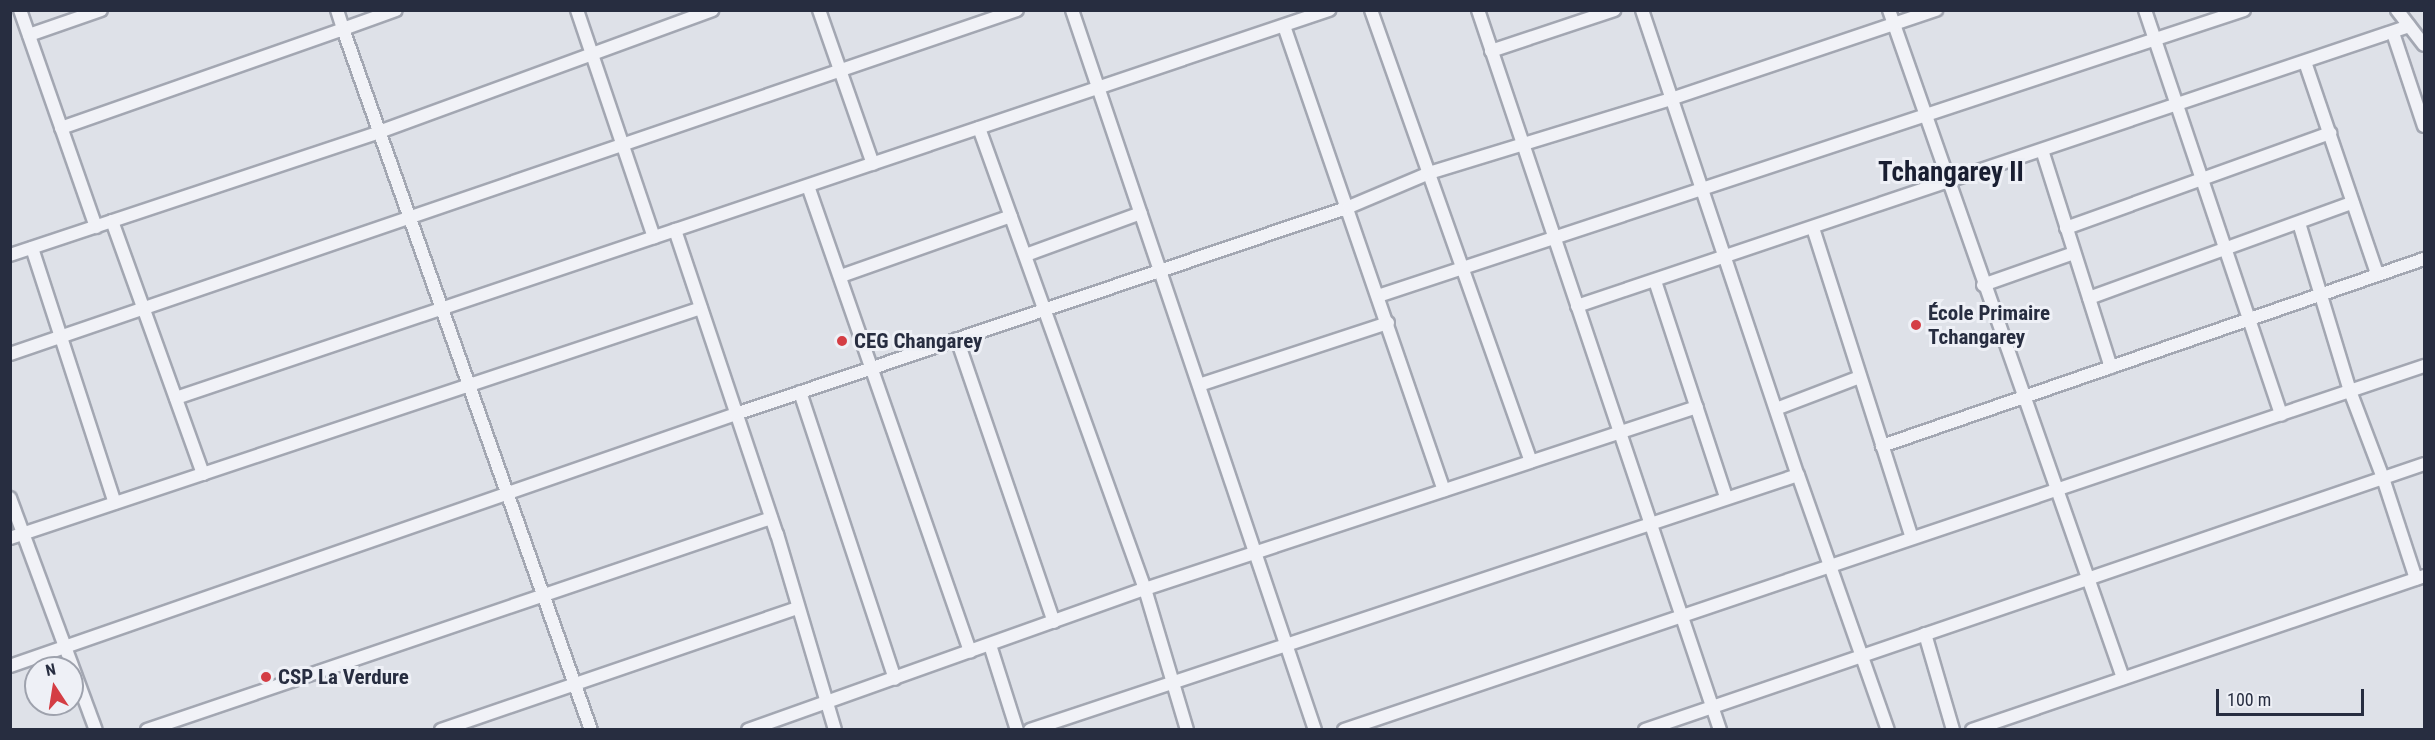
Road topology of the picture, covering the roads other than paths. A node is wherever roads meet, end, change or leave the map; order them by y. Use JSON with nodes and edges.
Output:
{"nodes":[{"id":1,"x":20,"y":10,"type":"edge"},
{"id":2,"x":101,"y":10,"type":"edge"},
{"id":3,"x":337,"y":10,"type":"edge"},
{"id":4,"x":396,"y":10,"type":"edge"},
{"id":5,"x":577,"y":10,"type":"edge"},
{"id":6,"x":712,"y":10,"type":"edge"},
{"id":7,"x":819,"y":10,"type":"edge"},
{"id":8,"x":1017,"y":10,"type":"edge"},
{"id":9,"x":1072,"y":10,"type":"edge"},
{"id":10,"x":1371,"y":10,"type":"edge"},
{"id":11,"x":1478,"y":10,"type":"edge"},
{"id":12,"x":1614,"y":10,"type":"edge"},
{"id":13,"x":1642,"y":10,"type":"edge"},
{"id":14,"x":1888,"y":10,"type":"edge"},
{"id":15,"x":1936,"y":10,"type":"edge"},
{"id":16,"x":2145,"y":10,"type":"edge"},
{"id":17,"x":2244,"y":10,"type":"edge"},
{"id":18,"x":2397,"y":10,"type":"edge"},
{"id":19,"x":1326,"y":11,"type":"edge"},
{"id":20,"x":1893,"y":25,"type":"junction"},
{"id":21,"x":1284,"y":26,"type":"junction"},
{"id":22,"x":2409,"y":26,"type":"junction"},
{"id":23,"x":343,"y":28,"type":"junction"},
{"id":24,"x":2393,"y":33,"type":"junction"},
{"id":25,"x":29,"y":35,"type":"junction"},
{"id":26,"x":2155,"y":41,"type":"junction"},
{"id":27,"x":2424,"y":45,"type":"edge"},
{"id":28,"x":1491,"y":51,"type":"junction"},
{"id":29,"x":592,"y":54,"type":"junction"},
{"id":30,"x":2306,"y":62,"type":"junction"},
{"id":31,"x":840,"y":71,"type":"junction"},
{"id":32,"x":1098,"y":88,"type":"junction"},
{"id":33,"x":1671,"y":99,"type":"junction"},
{"id":34,"x":2176,"y":104,"type":"junction"},
{"id":35,"x":1925,"y":116,"type":"junction"},
{"id":36,"x":2424,"y":126,"type":"edge"},
{"id":37,"x":61,"y":128,"type":"junction"},
{"id":38,"x":979,"y":128,"type":"junction"},
{"id":39,"x":379,"y":132,"type":"junction"},
{"id":40,"x":2330,"y":133,"type":"junction"},
{"id":41,"x":623,"y":146,"type":"junction"},
{"id":42,"x":1523,"y":146,"type":"junction"},
{"id":43,"x":2042,"y":150,"type":"junction"},
{"id":44,"x":873,"y":164,"type":"junction"},
{"id":45,"x":1429,"y":174,"type":"junction"},
{"id":46,"x":2202,"y":179,"type":"junction"},
{"id":47,"x":1947,"y":182,"type":"junction"},
{"id":48,"x":808,"y":186,"type":"junction"},
{"id":49,"x":1703,"y":190,"type":"junction"},
{"id":50,"x":2352,"y":203,"type":"junction"},
{"id":51,"x":1349,"y":207,"type":"junction"},
{"id":52,"x":1141,"y":213,"type":"junction"},
{"id":53,"x":1011,"y":216,"type":"junction"},
{"id":54,"x":409,"y":218,"type":"junction"},
{"id":55,"x":112,"y":221,"type":"junction"},
{"id":56,"x":2299,"y":223,"type":"junction"},
{"id":57,"x":96,"y":227,"type":"junction"},
{"id":58,"x":1813,"y":228,"type":"junction"},
{"id":59,"x":2066,"y":228,"type":"junction"},
{"id":60,"x":675,"y":230,"type":"junction"},
{"id":61,"x":654,"y":237,"type":"junction"},
{"id":62,"x":1555,"y":239,"type":"junction"},
{"id":63,"x":32,"y":248,"type":"junction"},
{"id":64,"x":2224,"y":248,"type":"junction"},
{"id":65,"x":12,"y":251,"type":"edge"},
{"id":66,"x":2074,"y":253,"type":"junction"},
{"id":67,"x":1026,"y":255,"type":"junction"},
{"id":68,"x":1726,"y":258,"type":"junction"},
{"id":69,"x":2424,"y":259,"type":"edge"},
{"id":70,"x":1463,"y":269,"type":"junction"},
{"id":71,"x":1161,"y":272,"type":"junction"},
{"id":72,"x":2377,"y":274,"type":"junction"},
{"id":73,"x":841,"y":276,"type":"junction"},
{"id":74,"x":1655,"y":280,"type":"junction"},
{"id":75,"x":1983,"y":285,"type":"junction"},
{"id":76,"x":2320,"y":294,"type":"junction"},
{"id":77,"x":1378,"y":296,"type":"junction"},
{"id":78,"x":2089,"y":298,"type":"junction"},
{"id":79,"x":1577,"y":306,"type":"junction"},
{"id":80,"x":144,"y":308,"type":"junction"},
{"id":81,"x":700,"y":308,"type":"junction"},
{"id":82,"x":440,"y":309,"type":"junction"},
{"id":83,"x":1046,"y":309,"type":"junction"},
{"id":84,"x":2248,"y":319,"type":"junction"},
{"id":85,"x":1388,"y":323,"type":"junction"},
{"id":86,"x":61,"y":337,"type":"junction"},
{"id":87,"x":957,"y":339,"type":"junction"},
{"id":88,"x":10,"y":354,"type":"edge"},
{"id":89,"x":2424,"y":366,"type":"edge"},
{"id":90,"x":2111,"y":367,"type":"junction"},
{"id":91,"x":873,"y":368,"type":"junction"},
{"id":92,"x":1860,"y":377,"type":"junction"},
{"id":93,"x":469,"y":385,"type":"junction"},
{"id":94,"x":1199,"y":385,"type":"junction"},
{"id":95,"x":800,"y":392,"type":"junction"},
{"id":96,"x":2350,"y":392,"type":"junction"},
{"id":97,"x":176,"y":398,"type":"junction"},
{"id":98,"x":2022,"y":398,"type":"junction"},
{"id":99,"x":1697,"y":407,"type":"junction"},
{"id":100,"x":1776,"y":409,"type":"junction"},
{"id":101,"x":736,"y":414,"type":"junction"},
{"id":102,"x":2281,"y":415,"type":"junction"},
{"id":103,"x":1620,"y":432,"type":"junction"},
{"id":104,"x":1882,"y":446,"type":"junction"},
{"id":105,"x":1531,"y":462,"type":"junction"},
{"id":106,"x":2424,"y":464,"type":"edge"},
{"id":107,"x":203,"y":474,"type":"junction"},
{"id":108,"x":1798,"y":475,"type":"junction"},
{"id":109,"x":2384,"y":478,"type":"junction"},
{"id":110,"x":1444,"y":490,"type":"junction"},
{"id":111,"x":2054,"y":490,"type":"junction"},
{"id":112,"x":509,"y":495,"type":"junction"},
{"id":113,"x":1726,"y":497,"type":"junction"},
{"id":114,"x":10,"y":498,"type":"edge"},
{"id":115,"x":115,"y":503,"type":"junction"},
{"id":116,"x":771,"y":518,"type":"junction"},
{"id":117,"x":1650,"y":522,"type":"junction"},
{"id":118,"x":24,"y":534,"type":"junction"},
{"id":119,"x":10,"y":538,"type":"edge"},
{"id":120,"x":1912,"y":538,"type":"junction"},
{"id":121,"x":1255,"y":552,"type":"junction"},
{"id":122,"x":1832,"y":565,"type":"junction"},
{"id":123,"x":2420,"y":577,"type":"edge"},
{"id":124,"x":2085,"y":579,"type":"junction"},
{"id":125,"x":1145,"y":589,"type":"junction"},
{"id":126,"x":545,"y":595,"type":"junction"},
{"id":127,"x":798,"y":608,"type":"junction"},
{"id":128,"x":1681,"y":615,"type":"junction"},
{"id":129,"x":1054,"y":622,"type":"junction"},
{"id":130,"x":1925,"y":634,"type":"junction"},
{"id":131,"x":990,"y":645,"type":"junction"},
{"id":132,"x":1286,"y":645,"type":"junction"},
{"id":133,"x":66,"y":650,"type":"junction"},
{"id":134,"x":970,"y":652,"type":"junction"},
{"id":135,"x":1862,"y":655,"type":"junction"},
{"id":136,"x":10,"y":666,"type":"edge"},
{"id":137,"x":2123,"y":678,"type":"junction"},
{"id":138,"x":895,"y":679,"type":"junction"},
{"id":139,"x":1173,"y":681,"type":"junction"},
{"id":140,"x":575,"y":684,"type":"junction"},
{"id":141,"x":826,"y":703,"type":"junction"},
{"id":142,"x":1712,"y":707,"type":"junction"},
{"id":143,"x":96,"y":729,"type":"edge"},
{"id":144,"x":147,"y":729,"type":"edge"},
{"id":145,"x":441,"y":729,"type":"edge"},
{"id":146,"x":591,"y":729,"type":"edge"},
{"id":147,"x":748,"y":729,"type":"edge"},
{"id":148,"x":835,"y":729,"type":"edge"},
{"id":149,"x":1017,"y":729,"type":"edge"},
{"id":150,"x":1030,"y":729,"type":"edge"},
{"id":151,"x":1187,"y":729,"type":"edge"},
{"id":152,"x":1315,"y":729,"type":"edge"},
{"id":153,"x":1344,"y":729,"type":"edge"},
{"id":154,"x":1645,"y":729,"type":"edge"},
{"id":155,"x":1720,"y":729,"type":"edge"},
{"id":156,"x":1888,"y":729,"type":"edge"},
{"id":157,"x":1953,"y":729,"type":"edge"},
{"id":158,"x":1972,"y":729,"type":"edge"}],
"edges":[{"from":1,"to":25,"type":"street"},
{"from":2,"to":25,"type":"street"},
{"from":3,"to":23,"type":"street"},
{"from":4,"to":23,"type":"street"},
{"from":5,"to":29,"type":"street"},
{"from":6,"to":29,"type":"street"},
{"from":7,"to":31,"type":"street"},
{"from":8,"to":31,"type":"street"},
{"from":9,"to":32,"type":"street"},
{"from":10,"to":45,"type":"street"},
{"from":11,"to":28,"type":"street"},
{"from":12,"to":28,"type":"street"},
{"from":13,"to":33,"type":"street"},
{"from":14,"to":20,"type":"street"},
{"from":15,"to":20,"type":"street"},
{"from":16,"to":26,"type":"street"},
{"from":17,"to":26,"type":"street"},
{"from":18,"to":22,"type":"street"},
{"from":19,"to":21,"type":"street"},
{"from":20,"to":33,"type":"street"},
{"from":20,"to":35,"type":"street"},
{"from":21,"to":32,"type":"street"},
{"from":21,"to":51,"type":"street"},
{"from":22,"to":24,"type":"street"},
{"from":22,"to":27,"type":"street"},
{"from":23,"to":37,"type":"street"},
{"from":23,"to":39,"type":"street"},
{"from":24,"to":30,"type":"street"},
{"from":24,"to":36,"type":"street"},
{"from":25,"to":37,"type":"street"},
{"from":26,"to":34,"type":"street"},
{"from":26,"to":35,"type":"street"},
{"from":28,"to":42,"type":"street"},
{"from":29,"to":39,"type":"street"},
{"from":29,"to":41,"type":"street"},
{"from":30,"to":34,"type":"street"},
{"from":30,"to":40,"type":"street"},
{"from":31,"to":41,"type":"street"},
{"from":31,"to":44,"type":"street"},
{"from":32,"to":38,"type":"street"},
{"from":32,"to":52,"type":"street"},
{"from":33,"to":42,"type":"street"},
{"from":33,"to":49,"type":"street"},
{"from":34,"to":43,"type":"street"},
{"from":34,"to":46,"type":"street"},
{"from":35,"to":47,"type":"street"},
{"from":35,"to":49,"type":"street"},
{"from":37,"to":57,"type":"street"},
{"from":38,"to":44,"type":"street"},
{"from":38,"to":53,"type":"street"},
{"from":39,"to":54,"type":"street"},
{"from":39,"to":55,"type":"street"},
{"from":40,"to":46,"type":"street"},
{"from":40,"to":50,"type":"street"},
{"from":41,"to":54,"type":"street"},
{"from":41,"to":61,"type":"street"},
{"from":42,"to":45,"type":"street"},
{"from":42,"to":62,"type":"street"},
{"from":43,"to":47,"type":"street"},
{"from":43,"to":59,"type":"street"},
{"from":44,"to":48,"type":"street"},
{"from":45,"to":51,"type":"street"},
{"from":45,"to":70,"type":"street"},
{"from":46,"to":59,"type":"street"},
{"from":46,"to":64,"type":"street"},
{"from":47,"to":58,"type":"street"},
{"from":47,"to":75,"type":"street"},
{"from":48,"to":60,"type":"street"},
{"from":48,"to":73,"type":"street"},
{"from":49,"to":62,"type":"street"},
{"from":49,"to":68,"type":"street"},
{"from":50,"to":56,"type":"street"},
{"from":50,"to":72,"type":"street"},
{"from":51,"to":71,"type":"street"},
{"from":51,"to":77,"type":"street"},
{"from":52,"to":67,"type":"street"},
{"from":52,"to":71,"type":"street"},
{"from":53,"to":67,"type":"street"},
{"from":53,"to":73,"type":"street"},
{"from":54,"to":80,"type":"street"},
{"from":54,"to":82,"type":"street"},
{"from":55,"to":57,"type":"street"},
{"from":55,"to":80,"type":"street"},
{"from":56,"to":64,"type":"street"},
{"from":56,"to":76,"type":"street"},
{"from":57,"to":63,"type":"street"},
{"from":58,"to":68,"type":"street"},
{"from":58,"to":92,"type":"street"},
{"from":59,"to":66,"type":"street"},
{"from":60,"to":61,"type":"street"},
{"from":60,"to":81,"type":"street"},
{"from":61,"to":82,"type":"street"},
{"from":62,"to":70,"type":"street"},
{"from":62,"to":79,"type":"street"},
{"from":63,"to":65,"type":"street"},
{"from":63,"to":86,"type":"street"},
{"from":64,"to":78,"type":"street"},
{"from":64,"to":84,"type":"street"},
{"from":66,"to":75,"type":"street"},
{"from":66,"to":78,"type":"street"},
{"from":67,"to":83,"type":"street"},
{"from":68,"to":74,"type":"street"},
{"from":68,"to":100,"type":"street"},
{"from":69,"to":72,"type":"street"},
{"from":70,"to":77,"type":"street"},
{"from":70,"to":105,"type":"street"},
{"from":71,"to":83,"type":"street"},
{"from":71,"to":94,"type":"street"},
{"from":72,"to":76,"type":"street"},
{"from":73,"to":91,"type":"street"},
{"from":74,"to":79,"type":"street"},
{"from":74,"to":99,"type":"street"},
{"from":75,"to":98,"type":"street"},
{"from":76,"to":84,"type":"street"},
{"from":76,"to":96,"type":"street"},
{"from":77,"to":85,"type":"street"},
{"from":78,"to":90,"type":"street"},
{"from":79,"to":103,"type":"street"},
{"from":80,"to":86,"type":"street"},
{"from":80,"to":97,"type":"street"},
{"from":81,"to":93,"type":"street"},
{"from":81,"to":101,"type":"street"},
{"from":82,"to":93,"type":"street"},
{"from":82,"to":97,"type":"street"},
{"from":83,"to":87,"type":"street"},
{"from":83,"to":125,"type":"street"},
{"from":84,"to":90,"type":"street"},
{"from":84,"to":102,"type":"street"},
{"from":85,"to":94,"type":"street"},
{"from":85,"to":110,"type":"street"},
{"from":86,"to":88,"type":"street"},
{"from":86,"to":115,"type":"street"},
{"from":87,"to":91,"type":"street"},
{"from":87,"to":129,"type":"street"},
{"from":89,"to":96,"type":"street"},
{"from":90,"to":98,"type":"street"},
{"from":91,"to":95,"type":"street"},
{"from":91,"to":134,"type":"street"},
{"from":92,"to":100,"type":"street"},
{"from":92,"to":104,"type":"street"},
{"from":93,"to":107,"type":"street"},
{"from":93,"to":112,"type":"street"},
{"from":94,"to":121,"type":"street"},
{"from":95,"to":101,"type":"street"},
{"from":95,"to":138,"type":"street"},
{"from":96,"to":102,"type":"street"},
{"from":96,"to":109,"type":"street"},
{"from":97,"to":107,"type":"street"},
{"from":98,"to":104,"type":"street"},
{"from":98,"to":111,"type":"street"},
{"from":99,"to":103,"type":"street"},
{"from":99,"to":113,"type":"street"},
{"from":100,"to":108,"type":"street"},
{"from":101,"to":112,"type":"street"},
{"from":101,"to":116,"type":"street"},
{"from":102,"to":111,"type":"street"},
{"from":103,"to":105,"type":"street"},
{"from":103,"to":117,"type":"street"},
{"from":104,"to":120,"type":"street"},
{"from":105,"to":110,"type":"street"},
{"from":106,"to":109,"type":"street"},
{"from":107,"to":115,"type":"street"},
{"from":108,"to":113,"type":"street"},
{"from":108,"to":122,"type":"street"},
{"from":109,"to":123,"type":"street"},
{"from":109,"to":124,"type":"street"},
{"from":110,"to":121,"type":"street"},
{"from":111,"to":120,"type":"street"},
{"from":111,"to":124,"type":"street"},
{"from":112,"to":126,"type":"street"},
{"from":112,"to":133,"type":"street"},
{"from":113,"to":117,"type":"street"},
{"from":114,"to":118,"type":"street"},
{"from":115,"to":118,"type":"street"},
{"from":116,"to":126,"type":"street"},
{"from":116,"to":127,"type":"street"},
{"from":117,"to":128,"type":"street"},
{"from":117,"to":132,"type":"street"},
{"from":118,"to":119,"type":"street"},
{"from":118,"to":133,"type":"street"},
{"from":120,"to":122,"type":"street"},
{"from":121,"to":125,"type":"street"},
{"from":121,"to":132,"type":"street"},
{"from":122,"to":128,"type":"street"},
{"from":122,"to":135,"type":"street"},
{"from":123,"to":137,"type":"street"},
{"from":124,"to":130,"type":"street"},
{"from":124,"to":137,"type":"street"},
{"from":125,"to":129,"type":"street"},
{"from":125,"to":139,"type":"street"},
{"from":126,"to":140,"type":"street"},
{"from":126,"to":144,"type":"street"},
{"from":127,"to":140,"type":"street"},
{"from":127,"to":141,"type":"street"},
{"from":128,"to":142,"type":"street"},
{"from":128,"to":153,"type":"street"},
{"from":129,"to":131,"type":"street"},
{"from":130,"to":135,"type":"street"},
{"from":130,"to":157,"type":"street"},
{"from":131,"to":134,"type":"street"},
{"from":131,"to":149,"type":"street"},
{"from":132,"to":139,"type":"street"},
{"from":132,"to":152,"type":"street"},
{"from":133,"to":136,"type":"street"},
{"from":133,"to":143,"type":"street"},
{"from":134,"to":138,"type":"street"},
{"from":135,"to":142,"type":"street"},
{"from":135,"to":156,"type":"street"},
{"from":137,"to":158,"type":"street"},
{"from":138,"to":141,"type":"street"},
{"from":139,"to":150,"type":"street"},
{"from":139,"to":151,"type":"street"},
{"from":140,"to":145,"type":"street"},
{"from":140,"to":146,"type":"street"},
{"from":141,"to":147,"type":"street"},
{"from":141,"to":148,"type":"street"},
{"from":142,"to":154,"type":"street"},
{"from":142,"to":155,"type":"street"}]}
